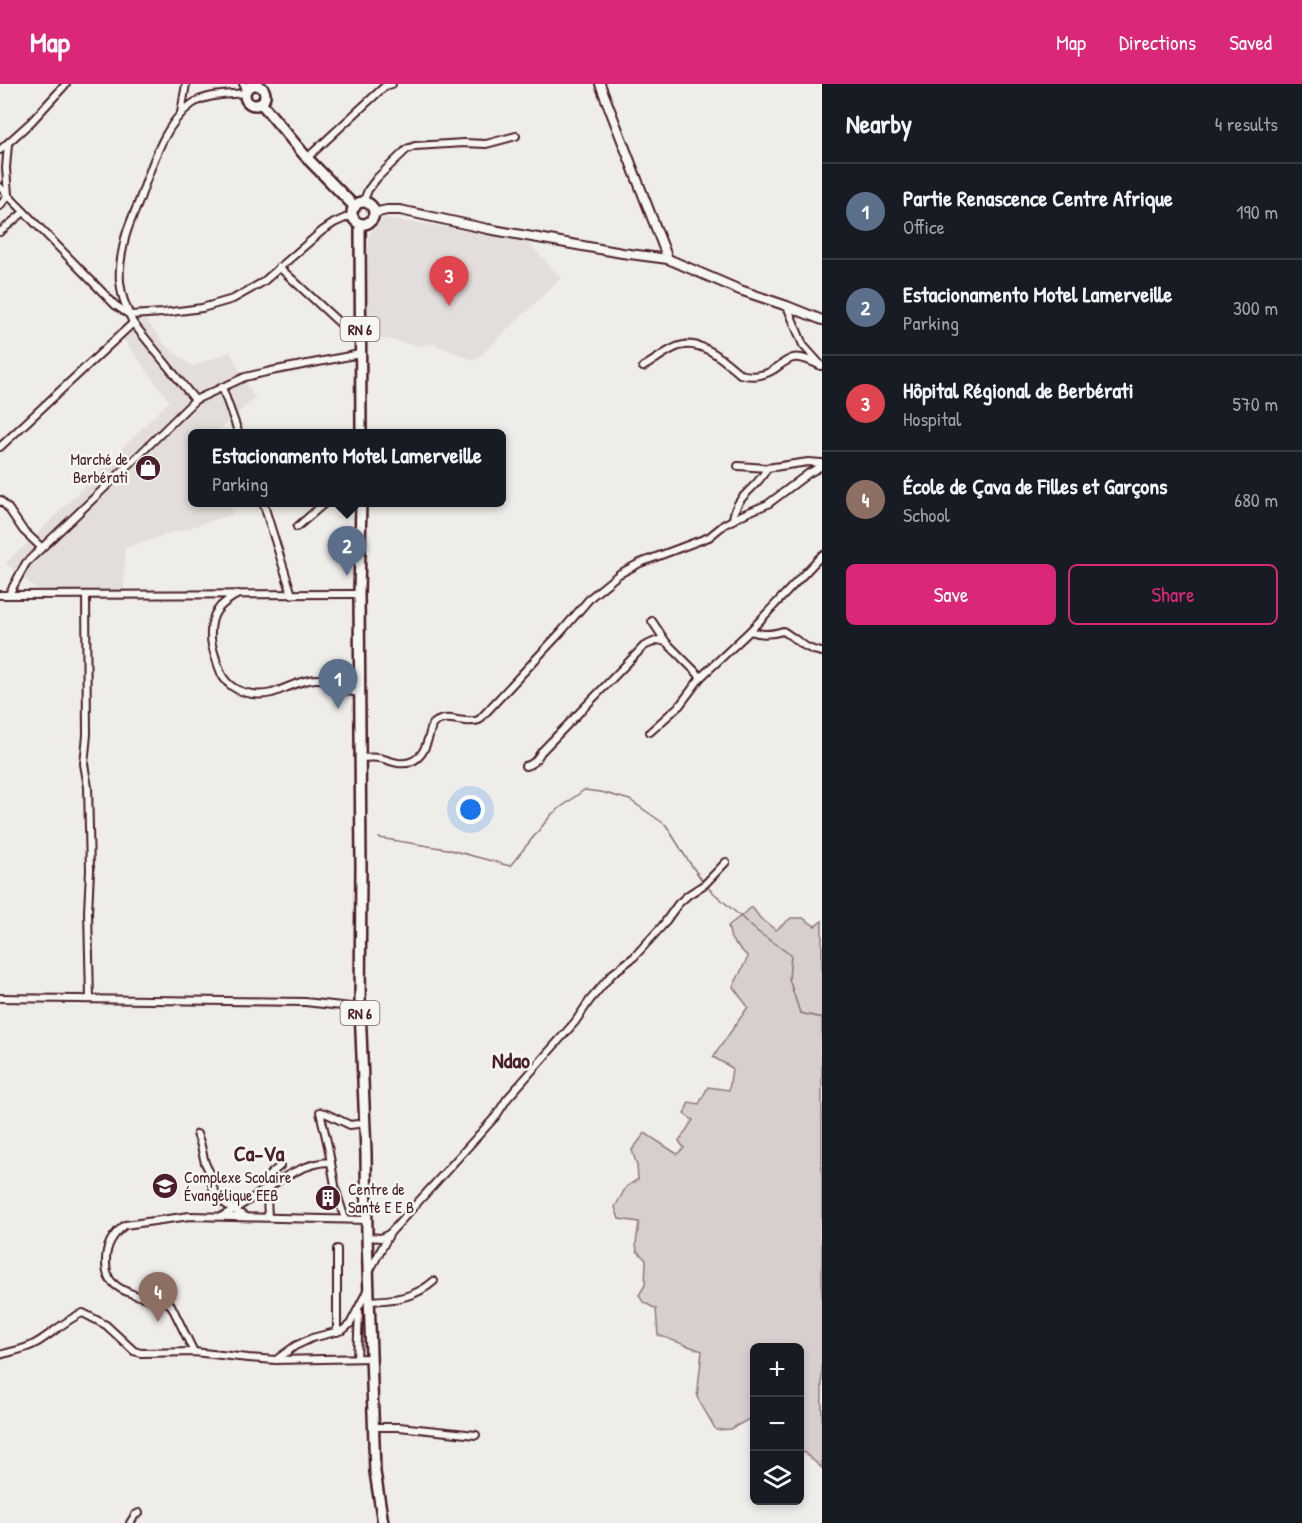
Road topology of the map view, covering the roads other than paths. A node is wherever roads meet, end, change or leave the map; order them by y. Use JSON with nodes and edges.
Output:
{"nodes":[{"id":1,"x":66,"y":84,"type":"edge"},
{"id":2,"x":186,"y":84,"type":"edge"},
{"id":3,"x":268,"y":84,"type":"edge"},
{"id":4,"x":393,"y":84,"type":"edge"},
{"id":5,"x":600,"y":84,"type":"edge"},
{"id":6,"x":385,"y":85,"type":"edge"},
{"id":7,"x":249,"y":87,"type":"edge"},
{"id":8,"x":263,"y":99,"type":"junction"},
{"id":9,"x":181,"y":114,"type":"junction"},
{"id":10,"x":516,"y":136,"type":"dead end"},
{"id":11,"x":8,"y":144,"type":"junction"},
{"id":12,"x":0,"y":150,"type":"edge"},
{"id":13,"x":307,"y":158,"type":"junction"},
{"id":14,"x":0,"y":187,"type":"edge"},
{"id":15,"x":8,"y":195,"type":"junction"},
{"id":16,"x":0,"y":206,"type":"edge"},
{"id":17,"x":357,"y":208,"type":"junction"},
{"id":18,"x":24,"y":212,"type":"junction"},
{"id":19,"x":374,"y":213,"type":"junction"},
{"id":20,"x":360,"y":224,"type":"junction"},
{"id":21,"x":0,"y":232,"type":"edge"},
{"id":22,"x":668,"y":259,"type":"junction"},
{"id":23,"x":279,"y":267,"type":"junction"},
{"id":24,"x":787,"y":306,"type":"junction"},
{"id":25,"x":130,"y":315,"type":"junction"},
{"id":26,"x":822,"y":320,"type":"edge"},
{"id":27,"x":133,"y":323,"type":"junction"},
{"id":28,"x":360,"y":342,"type":"junction"},
{"id":29,"x":360,"y":354,"type":"junction"},
{"id":30,"x":822,"y":366,"type":"edge"},
{"id":31,"x":643,"y":368,"type":"dead end"},
{"id":32,"x":222,"y":387,"type":"junction"},
{"id":33,"x":195,"y":400,"type":"junction"},
{"id":34,"x":237,"y":429,"type":"edge"},
{"id":35,"x":361,"y":429,"type":"edge"},
{"id":36,"x":0,"y":447,"type":"edge"},
{"id":37,"x":822,"y":464,"type":"edge"},
{"id":38,"x":738,"y":466,"type":"dead end"},
{"id":39,"x":767,"y":468,"type":"junction"},
{"id":40,"x":0,"y":500,"type":"edge"},
{"id":41,"x":265,"y":507,"type":"edge"},
{"id":42,"x":320,"y":507,"type":"edge"},
{"id":43,"x":361,"y":507,"type":"edge"},
{"id":44,"x":732,"y":520,"type":"junction"},
{"id":45,"x":297,"y":527,"type":"dead end"},
{"id":46,"x":42,"y":548,"type":"junction"},
{"id":47,"x":822,"y":555,"type":"edge"},
{"id":48,"x":9,"y":594,"type":"junction"},
{"id":49,"x":238,"y":594,"type":"junction"},
{"id":50,"x":359,"y":594,"type":"junction"},
{"id":51,"x":0,"y":595,"type":"edge"},
{"id":52,"x":86,"y":595,"type":"junction"},
{"id":53,"x":292,"y":595,"type":"junction"},
{"id":54,"x":652,"y":621,"type":"dead end"},
{"id":55,"x":750,"y":630,"type":"junction"},
{"id":56,"x":666,"y":642,"type":"junction"},
{"id":57,"x":822,"y":652,"type":"edge"},
{"id":58,"x":701,"y":677,"type":"junction"},
{"id":59,"x":359,"y":693,"type":"junction"},
{"id":60,"x":650,"y":732,"type":"dead end"},
{"id":61,"x":360,"y":758,"type":"junction"},
{"id":62,"x":525,"y":766,"type":"dead end"},
{"id":63,"x":726,"y":862,"type":"dead end"},
{"id":64,"x":0,"y":998,"type":"edge"},
{"id":65,"x":90,"y":999,"type":"junction"},
{"id":66,"x":360,"y":1008,"type":"junction"},
{"id":67,"x":365,"y":1123,"type":"junction"},
{"id":68,"x":197,"y":1134,"type":"dead end"},
{"id":69,"x":331,"y":1162,"type":"junction"},
{"id":70,"x":280,"y":1166,"type":"dead end"},
{"id":71,"x":266,"y":1189,"type":"junction"},
{"id":72,"x":234,"y":1210,"type":"junction"},
{"id":73,"x":221,"y":1217,"type":"junction"},
{"id":74,"x":246,"y":1217,"type":"junction"},
{"id":75,"x":268,"y":1218,"type":"junction"},
{"id":76,"x":345,"y":1219,"type":"junction"},
{"id":77,"x":367,"y":1220,"type":"junction"},
{"id":78,"x":390,"y":1233,"type":"junction"},
{"id":79,"x":367,"y":1237,"type":"junction"},
{"id":80,"x":337,"y":1249,"type":"dead end"},
{"id":81,"x":368,"y":1272,"type":"junction"},
{"id":82,"x":434,"y":1281,"type":"dead end"},
{"id":83,"x":369,"y":1288,"type":"junction"},
{"id":84,"x":369,"y":1301,"type":"junction"},
{"id":85,"x":359,"y":1309,"type":"junction"},
{"id":86,"x":337,"y":1332,"type":"junction"},
{"id":87,"x":194,"y":1352,"type":"junction"},
{"id":88,"x":0,"y":1355,"type":"edge"},
{"id":89,"x":357,"y":1358,"type":"junction"},
{"id":90,"x":371,"y":1358,"type":"junction"},
{"id":91,"x":276,"y":1360,"type":"junction"},
{"id":92,"x":373,"y":1427,"type":"junction"},
{"id":93,"x":476,"y":1435,"type":"dead end"},
{"id":94,"x":139,"y":1513,"type":"dead end"},
{"id":95,"x":130,"y":1523,"type":"edge"},
{"id":96,"x":383,"y":1523,"type":"edge"}],
"edges":[{"from":1,"to":11,"type":"street"},
{"from":2,"to":9,"type":"street"},
{"from":3,"to":8,"type":"main road"},
{"from":4,"to":6,"type":"street"},
{"from":5,"to":22,"type":"street"},
{"from":6,"to":13,"type":"street"},
{"from":7,"to":8,"type":"main road"},
{"from":7,"to":8,"type":"main road"},
{"from":7,"to":9,"type":"street"},
{"from":8,"to":13,"type":"main road"},
{"from":9,"to":25,"type":"street"},
{"from":10,"to":17,"type":"street"},
{"from":11,"to":12,"type":"street"},
{"from":11,"to":15,"type":"street"},
{"from":13,"to":17,"type":"main road"},
{"from":14,"to":15,"type":"street"},
{"from":15,"to":16,"type":"street"},
{"from":15,"to":18,"type":"street"},
{"from":17,"to":19,"type":"main road"},
{"from":17,"to":20,"type":"main road"},
{"from":17,"to":23,"type":"street"},
{"from":18,"to":21,"type":"street"},
{"from":18,"to":25,"type":"street"},
{"from":19,"to":20,"type":"main road"},
{"from":19,"to":22,"type":"street"},
{"from":20,"to":28,"type":"main road","number":"RN 6"},
{"from":22,"to":24,"type":"street"},
{"from":23,"to":25,"type":"street"},
{"from":23,"to":28,"type":"street"},
{"from":24,"to":26,"type":"street"},
{"from":24,"to":30,"type":"street"},
{"from":25,"to":27,"type":"street"},
{"from":27,"to":33,"type":"street"},
{"from":27,"to":36,"type":"street"},
{"from":28,"to":29,"type":"main road","number":"RN 6"},
{"from":29,"to":32,"type":"street"},
{"from":29,"to":35,"type":"main road","number":"RN 6"},
{"from":30,"to":31,"type":"street"},
{"from":32,"to":33,"type":"street"},
{"from":32,"to":34,"type":"street"},
{"from":33,"to":46,"type":"street"},
{"from":37,"to":39,"type":"street"},
{"from":37,"to":44,"type":"street"},
{"from":38,"to":39,"type":"street"},
{"from":39,"to":44,"type":"street"},
{"from":40,"to":46,"type":"street"},
{"from":41,"to":53,"type":"street"},
{"from":42,"to":45,"type":"street"},
{"from":43,"to":50,"type":"main road","number":"RN 6"},
{"from":44,"to":61,"type":"street"},
{"from":46,"to":48,"type":"street"},
{"from":47,"to":55,"type":"street"},
{"from":48,"to":51,"type":"street"},
{"from":48,"to":52,"type":"street"},
{"from":49,"to":52,"type":"street"},
{"from":49,"to":53,"type":"street"},
{"from":49,"to":59,"type":"street"},
{"from":50,"to":53,"type":"street"},
{"from":50,"to":59,"type":"main road","number":"RN 6"},
{"from":52,"to":65,"type":"street"},
{"from":54,"to":56,"type":"street"},
{"from":55,"to":57,"type":"street"},
{"from":55,"to":58,"type":"street"},
{"from":56,"to":58,"type":"street"},
{"from":56,"to":62,"type":"street"},
{"from":58,"to":60,"type":"street"},
{"from":59,"to":61,"type":"main road","number":"RN 6"},
{"from":61,"to":66,"type":"main road","number":"RN 6"},
{"from":63,"to":78,"type":"street"},
{"from":64,"to":65,"type":"street"},
{"from":65,"to":66,"type":"street"},
{"from":66,"to":67,"type":"main road","number":"RN 6"},
{"from":67,"to":69,"type":"street"},
{"from":67,"to":77,"type":"main road","number":"RN 6"},
{"from":68,"to":72,"type":"street"},
{"from":69,"to":71,"type":"street"},
{"from":69,"to":76,"type":"street"},
{"from":70,"to":71,"type":"street"},
{"from":71,"to":72,"type":"street"},
{"from":71,"to":75,"type":"street"},
{"from":72,"to":73,"type":"street"},
{"from":72,"to":74,"type":"street"},
{"from":73,"to":74,"type":"street"},
{"from":73,"to":87,"type":"street"},
{"from":74,"to":75,"type":"street"},
{"from":75,"to":76,"type":"street"},
{"from":76,"to":77,"type":"street"},
{"from":77,"to":79,"type":"main road","number":"RN 6"},
{"from":78,"to":79,"type":"street"},
{"from":78,"to":81,"type":"street"},
{"from":79,"to":81,"type":"main road","number":"RN 6"},
{"from":80,"to":86,"type":"street"},
{"from":81,"to":83,"type":"main road","number":"RN 6"},
{"from":82,"to":84,"type":"street"},
{"from":83,"to":84,"type":"main road","number":"RN 6"},
{"from":83,"to":85,"type":"street"},
{"from":84,"to":90,"type":"main road","number":"RN 6"},
{"from":85,"to":86,"type":"street"},
{"from":85,"to":89,"type":"street"},
{"from":86,"to":91,"type":"street"},
{"from":87,"to":88,"type":"street"},
{"from":87,"to":91,"type":"street"},
{"from":89,"to":90,"type":"street"},
{"from":89,"to":91,"type":"street"},
{"from":90,"to":92,"type":"main road","number":"RN 6"},
{"from":92,"to":93,"type":"street"},
{"from":92,"to":96,"type":"main road","number":"RN 6"},
{"from":94,"to":95,"type":"street"}]}
